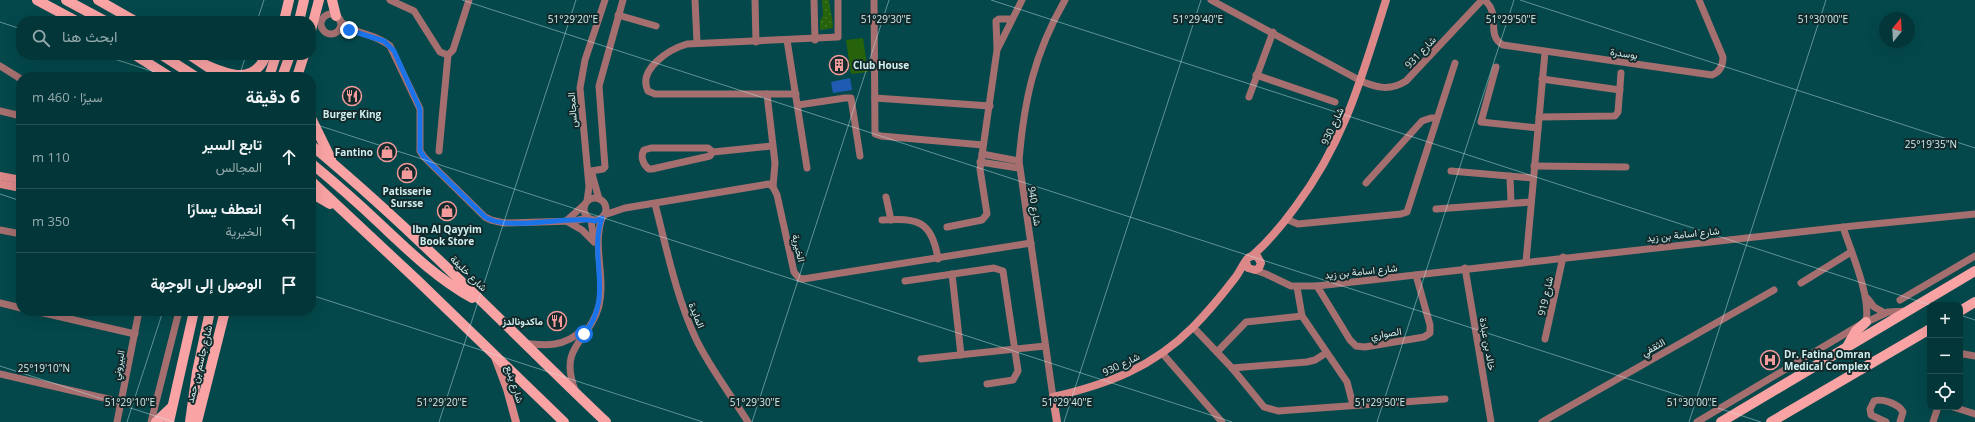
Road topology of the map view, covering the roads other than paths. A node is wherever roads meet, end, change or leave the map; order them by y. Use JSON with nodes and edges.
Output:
{"nodes":[{"id":1,"x":37,"y":0,"type":"edge"},
{"id":2,"x":66,"y":0,"type":"edge"},
{"id":3,"x":98,"y":0,"type":"edge"},
{"id":4,"x":113,"y":0,"type":"edge"},
{"id":5,"x":289,"y":0,"type":"edge"},
{"id":6,"x":304,"y":0,"type":"edge"},
{"id":7,"x":319,"y":0,"type":"edge"},
{"id":8,"x":332,"y":0,"type":"edge"},
{"id":9,"x":390,"y":0,"type":"edge"},
{"id":10,"x":469,"y":0,"type":"edge"},
{"id":11,"x":605,"y":0,"type":"edge"},
{"id":12,"x":623,"y":0,"type":"edge"},
{"id":13,"x":695,"y":0,"type":"edge"},
{"id":14,"x":754,"y":0,"type":"edge"},
{"id":15,"x":814,"y":0,"type":"edge"},
{"id":16,"x":838,"y":0,"type":"edge"},
{"id":17,"x":874,"y":0,"type":"edge"},
{"id":18,"x":1022,"y":0,"type":"edge"},
{"id":19,"x":1065,"y":0,"type":"edge"},
{"id":20,"x":1211,"y":0,"type":"edge"},
{"id":21,"x":1386,"y":0,"type":"edge"},
{"id":22,"x":1483,"y":0,"type":"edge"},
{"id":23,"x":1699,"y":0,"type":"edge"},
{"id":24,"x":124,"y":14,"type":"junction"},
{"id":25,"x":618,"y":15,"type":"junction"},
{"id":26,"x":67,"y":16,"type":"edge"},
{"id":27,"x":96,"y":16,"type":"edge"},
{"id":28,"x":127,"y":16,"type":"edge"},
{"id":29,"x":285,"y":16,"type":"edge"},
{"id":30,"x":300,"y":16,"type":"edge"},
{"id":31,"x":315,"y":16,"type":"edge"},
{"id":32,"x":338,"y":19,"type":"junction"},
{"id":33,"x":1012,"y":19,"type":"junction"},
{"id":34,"x":599,"y":20,"type":"junction"},
{"id":35,"x":656,"y":26,"type":"dead end"},
{"id":36,"x":338,"y":31,"type":"junction"},
{"id":37,"x":354,"y":31,"type":"junction"},
{"id":38,"x":1273,"y":32,"type":"junction"},
{"id":39,"x":787,"y":40,"type":"junction"},
{"id":40,"x":814,"y":40,"type":"junction"},
{"id":41,"x":696,"y":42,"type":"junction"},
{"id":42,"x":756,"y":42,"type":"junction"},
{"id":43,"x":997,"y":50,"type":"junction"},
{"id":44,"x":1544,"y":52,"type":"junction"},
{"id":45,"x":448,"y":55,"type":"junction"},
{"id":46,"x":143,"y":60,"type":"edge"},
{"id":47,"x":170,"y":60,"type":"edge"},
{"id":48,"x":198,"y":60,"type":"edge"},
{"id":49,"x":263,"y":60,"type":"edge"},
{"id":50,"x":274,"y":60,"type":"edge"},
{"id":51,"x":288,"y":60,"type":"edge"},
{"id":52,"x":303,"y":60,"type":"edge"},
{"id":53,"x":1455,"y":63,"type":"dead end"},
{"id":54,"x":206,"y":65,"type":"junction"},
{"id":55,"x":0,"y":66,"type":"edge"},
{"id":56,"x":1496,"y":67,"type":"dead end"},
{"id":57,"x":162,"y":72,"type":"edge"},
{"id":58,"x":188,"y":72,"type":"edge"},
{"id":59,"x":215,"y":72,"type":"edge"},
{"id":60,"x":221,"y":72,"type":"edge"},
{"id":61,"x":251,"y":72,"type":"edge"},
{"id":62,"x":271,"y":72,"type":"edge"},
{"id":63,"x":284,"y":72,"type":"edge"},
{"id":64,"x":299,"y":72,"type":"edge"},
{"id":65,"x":1622,"y":72,"type":"dead end"},
{"id":66,"x":1256,"y":75,"type":"junction"},
{"id":67,"x":16,"y":76,"type":"edge"},
{"id":68,"x":1542,"y":79,"type":"junction"},
{"id":69,"x":1361,"y":81,"type":"junction"},
{"id":70,"x":1620,"y":90,"type":"junction"},
{"id":71,"x":767,"y":94,"type":"junction"},
{"id":72,"x":796,"y":94,"type":"junction"},
{"id":73,"x":1249,"y":97,"type":"dead end"},
{"id":74,"x":875,"y":98,"type":"junction"},
{"id":75,"x":1335,"y":102,"type":"dead end"},
{"id":76,"x":798,"y":104,"type":"junction"},
{"id":77,"x":990,"y":106,"type":"junction"},
{"id":78,"x":0,"y":111,"type":"edge"},
{"id":79,"x":16,"y":115,"type":"edge"},
{"id":80,"x":1538,"y":117,"type":"junction"},
{"id":81,"x":1436,"y":118,"type":"junction"},
{"id":82,"x":316,"y":128,"type":"edge"},
{"id":83,"x":1538,"y":128,"type":"junction"},
{"id":84,"x":983,"y":145,"type":"junction"},
{"id":85,"x":772,"y":146,"type":"junction"},
{"id":86,"x":316,"y":149,"type":"edge"},
{"id":87,"x":439,"y":151,"type":"dead end"},
{"id":88,"x":713,"y":152,"type":"junction"},
{"id":89,"x":982,"y":154,"type":"junction"},
{"id":90,"x":860,"y":156,"type":"dead end"},
{"id":91,"x":980,"y":162,"type":"junction"},
{"id":92,"x":1019,"y":165,"type":"junction"},
{"id":93,"x":335,"y":166,"type":"junction"},
{"id":94,"x":1534,"y":166,"type":"junction"},
{"id":95,"x":316,"y":167,"type":"edge"},
{"id":96,"x":1626,"y":167,"type":"dead end"},
{"id":97,"x":807,"y":168,"type":"dead end"},
{"id":98,"x":591,"y":171,"type":"junction"},
{"id":99,"x":1451,"y":171,"type":"dead end"},
{"id":100,"x":0,"y":176,"type":"edge"},
{"id":101,"x":1510,"y":176,"type":"junction"},
{"id":102,"x":1533,"y":178,"type":"junction"},
{"id":103,"x":16,"y":183,"type":"edge"},
{"id":104,"x":1366,"y":183,"type":"dead end"},
{"id":105,"x":0,"y":184,"type":"edge"},
{"id":106,"x":16,"y":184,"type":"edge"},
{"id":107,"x":316,"y":186,"type":"edge"},
{"id":108,"x":773,"y":186,"type":"junction"},
{"id":109,"x":316,"y":196,"type":"edge"},
{"id":110,"x":886,"y":197,"type":"dead end"},
{"id":111,"x":601,"y":201,"type":"junction"},
{"id":112,"x":1531,"y":202,"type":"junction"},
{"id":113,"x":586,"y":203,"type":"junction"},
{"id":114,"x":1511,"y":203,"type":"junction"},
{"id":115,"x":655,"y":204,"type":"junction"},
{"id":116,"x":625,"y":208,"type":"junction"},
{"id":117,"x":1436,"y":209,"type":"dead end"},
{"id":118,"x":1975,"y":214,"type":"edge"},
{"id":119,"x":348,"y":215,"type":"junction"},
{"id":120,"x":603,"y":216,"type":"junction"},
{"id":121,"x":589,"y":219,"type":"junction"},
{"id":122,"x":882,"y":220,"type":"dead end"},
{"id":123,"x":892,"y":220,"type":"junction"},
{"id":124,"x":1286,"y":220,"type":"junction"},
{"id":125,"x":566,"y":221,"type":"junction"},
{"id":126,"x":947,"y":227,"type":"dead end"},
{"id":127,"x":1843,"y":227,"type":"junction"},
{"id":128,"x":0,"y":230,"type":"edge"},
{"id":129,"x":16,"y":233,"type":"edge"},
{"id":130,"x":594,"y":242,"type":"junction"},
{"id":131,"x":1031,"y":243,"type":"junction"},
{"id":132,"x":1265,"y":246,"type":"junction"},
{"id":133,"x":1851,"y":252,"type":"junction"},
{"id":134,"x":1975,"y":256,"type":"edge"},
{"id":135,"x":1563,"y":257,"type":"junction"},
{"id":136,"x":938,"y":259,"type":"junction"},
{"id":137,"x":1261,"y":262,"type":"junction"},
{"id":138,"x":1526,"y":262,"type":"junction"},
{"id":139,"x":1251,"y":264,"type":"junction"},
{"id":140,"x":1465,"y":268,"type":"junction"},
{"id":141,"x":1975,"y":271,"type":"edge"},
{"id":142,"x":952,"y":274,"type":"junction"},
{"id":143,"x":1416,"y":275,"type":"junction"},
{"id":144,"x":1271,"y":276,"type":"junction"},
{"id":145,"x":905,"y":281,"type":"dead end"},
{"id":146,"x":1801,"y":282,"type":"dead end"},
{"id":147,"x":1318,"y":286,"type":"junction"},
{"id":148,"x":1297,"y":287,"type":"junction"},
{"id":149,"x":1774,"y":290,"type":"dead end"},
{"id":150,"x":1866,"y":297,"type":"junction"},
{"id":151,"x":1900,"y":300,"type":"dead end"},
{"id":152,"x":1975,"y":302,"type":"edge"},
{"id":153,"x":0,"y":303,"type":"edge"},
{"id":154,"x":483,"y":304,"type":"junction"},
{"id":155,"x":16,"y":307,"type":"edge"},
{"id":156,"x":1963,"y":309,"type":"edge"},
{"id":157,"x":1907,"y":311,"type":"junction"},
{"id":158,"x":1885,"y":313,"type":"junction"},
{"id":159,"x":57,"y":316,"type":"edge"},
{"id":160,"x":138,"y":316,"type":"edge"},
{"id":161,"x":177,"y":316,"type":"edge"},
{"id":162,"x":193,"y":316,"type":"edge"},
{"id":163,"x":209,"y":316,"type":"edge"},
{"id":164,"x":224,"y":316,"type":"edge"},
{"id":165,"x":1302,"y":316,"type":"junction"},
{"id":166,"x":1866,"y":322,"type":"junction"},
{"id":167,"x":1193,"y":327,"type":"junction"},
{"id":168,"x":1927,"y":331,"type":"edge"},
{"id":169,"x":134,"y":334,"type":"junction"},
{"id":170,"x":1546,"y":339,"type":"dead end"},
{"id":171,"x":523,"y":343,"type":"junction"},
{"id":172,"x":1847,"y":345,"type":"junction"},
{"id":173,"x":1045,"y":346,"type":"junction"},
{"id":174,"x":1015,"y":350,"type":"junction"},
{"id":175,"x":1217,"y":352,"type":"junction"},
{"id":176,"x":493,"y":353,"type":"junction"},
{"id":177,"x":1162,"y":353,"type":"junction"},
{"id":178,"x":1326,"y":353,"type":"junction"},
{"id":179,"x":1963,"y":354,"type":"edge"},
{"id":180,"x":961,"y":355,"type":"junction"},
{"id":181,"x":1975,"y":356,"type":"edge"},
{"id":182,"x":920,"y":359,"type":"dead end"},
{"id":183,"x":1232,"y":368,"type":"junction"},
{"id":184,"x":0,"y":374,"type":"edge"},
{"id":185,"x":987,"y":384,"type":"dead end"},
{"id":186,"x":576,"y":394,"type":"junction"},
{"id":187,"x":1053,"y":397,"type":"junction"},
{"id":188,"x":1445,"y":399,"type":"dead end"},
{"id":189,"x":121,"y":402,"type":"junction"},
{"id":190,"x":1353,"y":405,"type":"junction"},
{"id":191,"x":172,"y":407,"type":"junction"},
{"id":192,"x":1937,"y":410,"type":"edge"},
{"id":193,"x":1962,"y":410,"type":"edge"},
{"id":194,"x":1975,"y":414,"type":"edge"},
{"id":195,"x":117,"y":422,"type":"edge"},
{"id":196,"x":151,"y":422,"type":"edge"},
{"id":197,"x":156,"y":422,"type":"edge"},
{"id":198,"x":169,"y":422,"type":"edge"},
{"id":199,"x":190,"y":422,"type":"edge"},
{"id":200,"x":197,"y":422,"type":"edge"},
{"id":201,"x":516,"y":422,"type":"edge"},
{"id":202,"x":564,"y":422,"type":"edge"},
{"id":203,"x":606,"y":422,"type":"edge"},
{"id":204,"x":748,"y":422,"type":"edge"},
{"id":205,"x":1057,"y":422,"type":"edge"},
{"id":206,"x":1222,"y":422,"type":"edge"},
{"id":207,"x":1490,"y":422,"type":"edge"},
{"id":208,"x":1542,"y":422,"type":"edge"},
{"id":209,"x":1697,"y":422,"type":"edge"},
{"id":210,"x":1721,"y":422,"type":"edge"},
{"id":211,"x":1771,"y":422,"type":"edge"},
{"id":212,"x":1886,"y":422,"type":"edge"},
{"id":213,"x":1900,"y":422,"type":"edge"},
{"id":214,"x":1933,"y":422,"type":"edge"}],
"edges":[{"from":1,"to":26,"type":"main road"},
{"from":2,"to":27,"type":"main road"},
{"from":3,"to":24,"type":"main road"},
{"from":4,"to":24,"type":"main road"},
{"from":5,"to":29,"type":"main road"},
{"from":6,"to":30,"type":"main road"},
{"from":7,"to":31,"type":"main road"},
{"from":8,"to":32,"type":"main road"},
{"from":9,"to":45,"type":"street"},
{"from":10,"to":45,"type":"street"},
{"from":11,"to":34,"type":"street","name":"المجالس"},
{"from":12,"to":25,"type":"street"},
{"from":13,"to":41,"type":"street"},
{"from":14,"to":42,"type":"street"},
{"from":15,"to":40,"type":"street"},
{"from":16,"to":40,"type":"street"},
{"from":17,"to":74,"type":"street"},
{"from":18,"to":33,"type":"street"},
{"from":19,"to":92,"type":"street","name":"شارع 940"},
{"from":20,"to":38,"type":"street","name":"شارع 931"},
{"from":21,"to":69,"type":"street","name":"شارع 930"},
{"from":22,"to":44,"type":"street","name":"بوسدرة"},
{"from":22,"to":69,"type":"street","name":"شارع 931"},
{"from":23,"to":44,"type":"street","name":"بوسدرة"},
{"from":24,"to":28,"type":"main road"},
{"from":25,"to":35,"type":"street"},
{"from":25,"to":98,"type":"street"},
{"from":32,"to":36,"type":"street"},
{"from":32,"to":36,"type":"street"},
{"from":32,"to":37,"type":"street"},
{"from":33,"to":43,"type":"street"},
{"from":33,"to":43,"type":"street"},
{"from":34,"to":98,"type":"street","name":"المجالس"},
{"from":34,"to":113,"type":"street","name":"المجالس"},
{"from":36,"to":37,"type":"street"},
{"from":37,"to":125,"type":"street"},
{"from":38,"to":66,"type":"street"},
{"from":38,"to":69,"type":"street","name":"شارع 931"},
{"from":39,"to":40,"type":"street"},
{"from":39,"to":42,"type":"street"},
{"from":39,"to":72,"type":"street"},
{"from":41,"to":42,"type":"street"},
{"from":41,"to":71,"type":"street"},
{"from":43,"to":77,"type":"street"},
{"from":44,"to":68,"type":"street"},
{"from":45,"to":87,"type":"street"},
{"from":46,"to":57,"type":"main road"},
{"from":47,"to":58,"type":"main road"},
{"from":48,"to":54,"type":"main road"},
{"from":49,"to":61,"type":"main road"},
{"from":50,"to":62,"type":"main road"},
{"from":51,"to":63,"type":"main road"},
{"from":52,"to":64,"type":"main road"},
{"from":53,"to":81,"type":"street"},
{"from":54,"to":59,"type":"main road"},
{"from":54,"to":60,"type":"main road"},
{"from":55,"to":67,"type":"street"},
{"from":56,"to":83,"type":"street"},
{"from":65,"to":70,"type":"street"},
{"from":66,"to":73,"type":"street"},
{"from":66,"to":75,"type":"street"},
{"from":68,"to":70,"type":"street"},
{"from":68,"to":80,"type":"street"},
{"from":69,"to":124,"type":"street","name":"شارع 930"},
{"from":70,"to":80,"type":"street"},
{"from":71,"to":72,"type":"street"},
{"from":71,"to":85,"type":"street"},
{"from":72,"to":76,"type":"street"},
{"from":74,"to":77,"type":"street"},
{"from":74,"to":84,"type":"street"},
{"from":76,"to":90,"type":"street"},
{"from":76,"to":97,"type":"street"},
{"from":77,"to":84,"type":"street"},
{"from":78,"to":79,"type":"street"},
{"from":80,"to":83,"type":"street"},
{"from":81,"to":104,"type":"street"},
{"from":81,"to":124,"type":"street"},
{"from":82,"to":93,"type":"main road"},
{"from":83,"to":94,"type":"street"},
{"from":84,"to":89,"type":"street"},
{"from":85,"to":88,"type":"street"},
{"from":85,"to":108,"type":"street"},
{"from":86,"to":93,"type":"main road","name":"شارع خليفة"},
{"from":88,"to":88,"type":"street"},
{"from":89,"to":91,"type":"street"},
{"from":89,"to":92,"type":"street"},
{"from":91,"to":92,"type":"street"},
{"from":91,"to":126,"type":"street"},
{"from":92,"to":131,"type":"street","name":"شارع 940"},
{"from":93,"to":154,"type":"main road","name":"شارع خليفة"},
{"from":94,"to":96,"type":"street"},
{"from":94,"to":102,"type":"street"},
{"from":95,"to":154,"type":"main road"},
{"from":98,"to":111,"type":"street","name":"المجالس"},
{"from":99,"to":101,"type":"street"},
{"from":100,"to":103,"type":"street"},
{"from":101,"to":102,"type":"street"},
{"from":101,"to":114,"type":"street"},
{"from":102,"to":112,"type":"street"},
{"from":105,"to":106,"type":"street"},
{"from":107,"to":119,"type":"main road"},
{"from":108,"to":115,"type":"street"},
{"from":108,"to":136,"type":"street","name":"الخيرية"},
{"from":109,"to":119,"type":"main road"},
{"from":110,"to":123,"type":"street"},
{"from":111,"to":113,"type":"street"},
{"from":111,"to":116,"type":"street"},
{"from":111,"to":120,"type":"street"},
{"from":112,"to":114,"type":"street"},
{"from":112,"to":138,"type":"street"},
{"from":113,"to":121,"type":"street"},
{"from":113,"to":125,"type":"street"},
{"from":114,"to":117,"type":"street"},
{"from":115,"to":116,"type":"street"},
{"from":115,"to":204,"type":"street","name":"المايدة"},
{"from":116,"to":120,"type":"street"},
{"from":118,"to":127,"type":"street","name":"شارع اسامة بن زيد"},
{"from":119,"to":176,"type":"main road"},
{"from":120,"to":121,"type":"street"},
{"from":120,"to":186,"type":"street"},
{"from":121,"to":125,"type":"street"},
{"from":121,"to":130,"type":"street"},
{"from":122,"to":123,"type":"street"},
{"from":123,"to":136,"type":"street"},
{"from":124,"to":132,"type":"street","name":"شارع 930"},
{"from":125,"to":130,"type":"street"},
{"from":127,"to":133,"type":"street"},
{"from":127,"to":135,"type":"street","name":"شارع اسامة بن زيد"},
{"from":128,"to":129,"type":"street"},
{"from":130,"to":171,"type":"street"},
{"from":131,"to":136,"type":"street","name":"الخيرية"},
{"from":131,"to":173,"type":"street","name":"شارع 940"},
{"from":132,"to":137,"type":"street","name":"شارع 930"},
{"from":132,"to":139,"type":"street","name":"شارع 930"},
{"from":133,"to":146,"type":"street"},
{"from":133,"to":150,"type":"street"},
{"from":134,"to":151,"type":"street"},
{"from":135,"to":138,"type":"street","name":"شارع اسامة بن زيد"},
{"from":135,"to":170,"type":"street","name":"شارع 919"},
{"from":137,"to":139,"type":"street"},
{"from":137,"to":139,"type":"street"},
{"from":137,"to":144,"type":"street","name":"شارع اسامة بن زيد"},
{"from":138,"to":140,"type":"street","name":"شارع اسامة بن زيد"},
{"from":139,"to":144,"type":"street","name":"شارع اسامة بن زيد"},
{"from":139,"to":167,"type":"street","name":"شارع 930"},
{"from":140,"to":143,"type":"street","name":"شارع اسامة بن زيد"},
{"from":140,"to":207,"type":"street","name":"خالد بن عبادة"},
{"from":141,"to":157,"type":"main road"},
{"from":142,"to":145,"type":"street"},
{"from":142,"to":174,"type":"street"},
{"from":142,"to":180,"type":"street"},
{"from":143,"to":147,"type":"street","name":"شارع اسامة بن زيد"},
{"from":143,"to":147,"type":"street","name":"الصواري"},
{"from":144,"to":148,"type":"street","name":"شارع اسامة بن زيد"},
{"from":147,"to":148,"type":"street","name":"شارع اسامة بن زيد"},
{"from":148,"to":165,"type":"street"},
{"from":149,"to":208,"type":"street","name":"الثقفي"},
{"from":150,"to":158,"type":"street"},
{"from":150,"to":166,"type":"street"},
{"from":152,"to":156,"type":"main road"},
{"from":153,"to":155,"type":"street"},
{"from":154,"to":171,"type":"main road","name":"شارع خليفة"},
{"from":157,"to":158,"type":"street"},
{"from":157,"to":172,"type":"main road"},
{"from":158,"to":166,"type":"street"},
{"from":159,"to":169,"type":"street"},
{"from":160,"to":169,"type":"street","name":"البيروني"},
{"from":161,"to":196,"type":"street"},
{"from":162,"to":191,"type":"main road","name":"شارع جاسم بن حمد"},
{"from":163,"to":199,"type":"main road"},
{"from":164,"to":200,"type":"main road","name":"شارع جاسم بن حمد"},
{"from":165,"to":175,"type":"street"},
{"from":165,"to":178,"type":"street"},
{"from":166,"to":172,"type":"main road"},
{"from":166,"to":209,"type":"street"},
{"from":167,"to":175,"type":"street"},
{"from":167,"to":177,"type":"street","name":"شارع 930"},
{"from":168,"to":211,"type":"main road"},
{"from":169,"to":189,"type":"street","name":"البيروني"},
{"from":171,"to":186,"type":"main road","name":"شارع خليفة"},
{"from":172,"to":210,"type":"main road"},
{"from":173,"to":174,"type":"street"},
{"from":173,"to":187,"type":"street","name":"شارع 940"},
{"from":174,"to":180,"type":"street"},
{"from":174,"to":185,"type":"street"},
{"from":175,"to":183,"type":"street"},
{"from":176,"to":201,"type":"street","name":"شارع ينبع"},
{"from":176,"to":202,"type":"main road"},
{"from":177,"to":187,"type":"street","name":"شارع 930"},
{"from":177,"to":206,"type":"street"},
{"from":178,"to":183,"type":"street"},
{"from":178,"to":190,"type":"street"},
{"from":179,"to":181,"type":"street"},
{"from":180,"to":182,"type":"street"},
{"from":183,"to":190,"type":"street"},
{"from":184,"to":189,"type":"street"},
{"from":186,"to":203,"type":"main road","name":"شارع خليفة"},
{"from":187,"to":205,"type":"street","name":"شارع 940"},
{"from":188,"to":190,"type":"street"},
{"from":189,"to":195,"type":"street","name":"البيروني"},
{"from":191,"to":197,"type":"main road"},
{"from":191,"to":198,"type":"main road","name":"شارع جاسم بن حمد"},
{"from":192,"to":214,"type":"street"},
{"from":193,"to":194,"type":"street"},
{"from":212,"to":213,"type":"street"}]}
